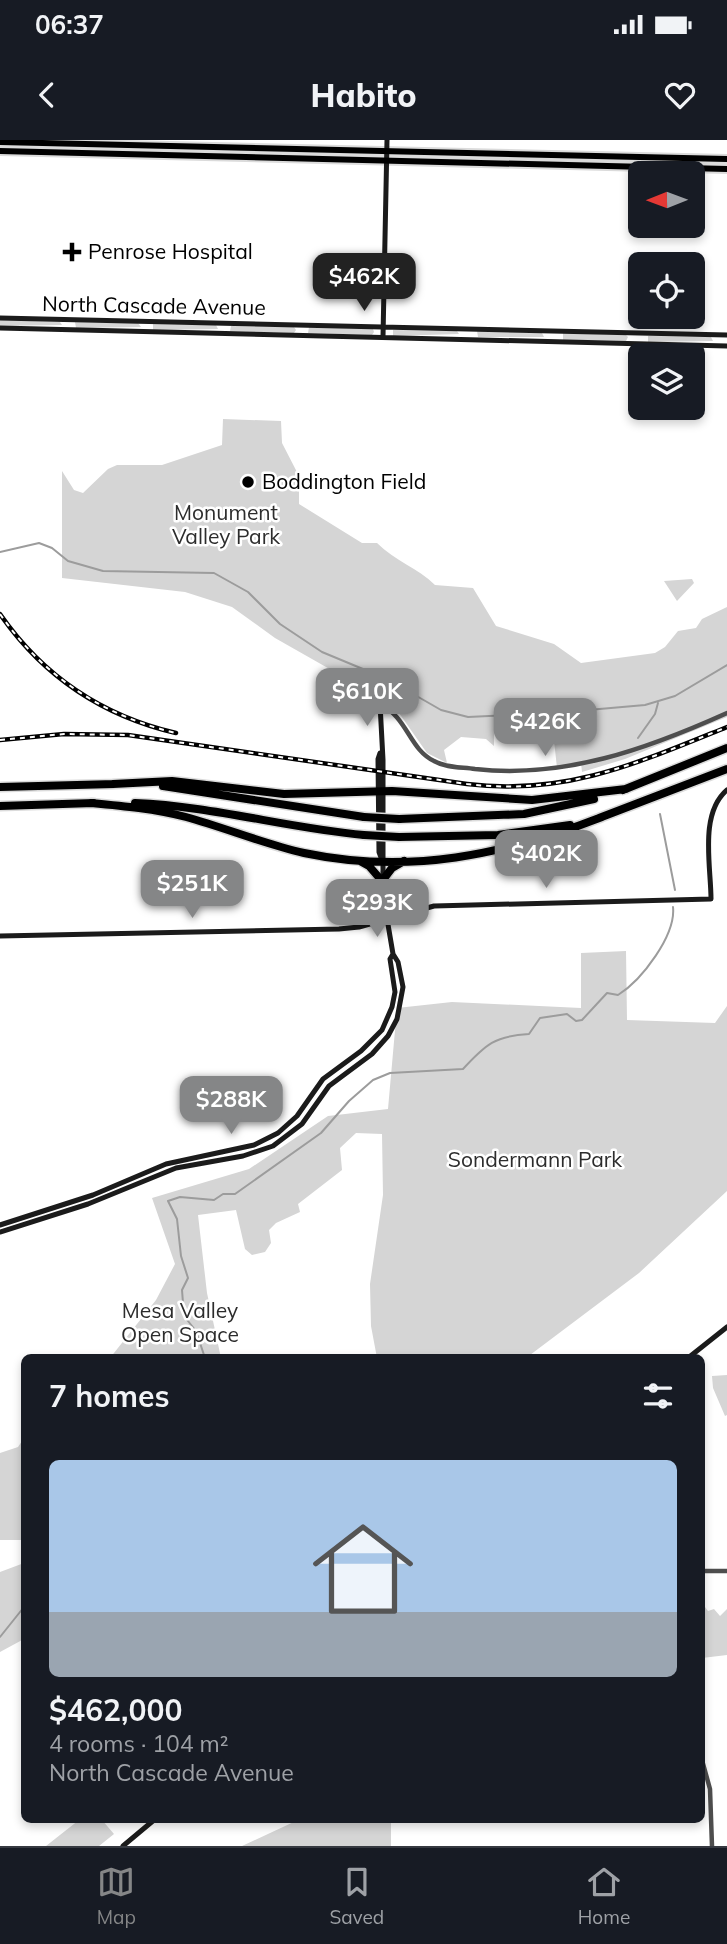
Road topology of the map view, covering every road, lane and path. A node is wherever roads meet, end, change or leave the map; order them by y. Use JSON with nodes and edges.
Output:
{"nodes":[{"id":1,"x":387,"y":140,"type":"edge"},
{"id":2,"x":0,"y":142,"type":"edge"},
{"id":3,"x":0,"y":151,"type":"edge"},
{"id":4,"x":386,"y":151,"type":"junction"},
{"id":5,"x":727,"y":159,"type":"edge"},
{"id":6,"x":386,"y":160,"type":"junction"},
{"id":7,"x":727,"y":169,"type":"edge"},
{"id":8,"x":0,"y":318,"type":"edge"},
{"id":9,"x":383,"y":326,"type":"junction"},
{"id":10,"x":0,"y":328,"type":"edge"},
{"id":11,"x":727,"y":335,"type":"edge"},
{"id":12,"x":383,"y":337,"type":"junction"},
{"id":13,"x":727,"y":345,"type":"edge"},
{"id":14,"x":380,"y":704,"type":"joint"},
{"id":15,"x":727,"y":713,"type":"edge"},
{"id":16,"x":727,"y":748,"type":"edge"},
{"id":17,"x":726,"y":769,"type":"edge"},
{"id":18,"x":113,"y":784,"type":"junction"},
{"id":19,"x":0,"y":787,"type":"edge"},
{"id":20,"x":625,"y":789,"type":"junction"},
{"id":21,"x":727,"y":790,"type":"edge"},
{"id":22,"x":381,"y":791,"type":"junction"},
{"id":23,"x":91,"y":803,"type":"junction"},
{"id":24,"x":0,"y":806,"type":"edge"},
{"id":25,"x":602,"y":817,"type":"junction"},
{"id":26,"x":351,"y":859,"type":"junction"},
{"id":27,"x":382,"y":860,"type":"junction"},
{"id":28,"x":407,"y":860,"type":"junction"},
{"id":29,"x":382,"y":881,"type":"junction"},
{"id":30,"x":386,"y":919,"type":"junction"},
{"id":31,"x":0,"y":936,"type":"edge"},
{"id":32,"x":393,"y":954,"type":"junction"},
{"id":33,"x":0,"y":1225,"type":"edge"},
{"id":34,"x":0,"y":1232,"type":"edge"},
{"id":35,"x":727,"y":1327,"type":"edge"},
{"id":36,"x":693,"y":1354,"type":"edge"},
{"id":37,"x":705,"y":1571,"type":"edge"},
{"id":38,"x":727,"y":1571,"type":"edge"},
{"id":39,"x":705,"y":1769,"type":"edge"},
{"id":40,"x":150,"y":1823,"type":"edge"},
{"id":41,"x":123,"y":1846,"type":"edge"},
{"id":42,"x":712,"y":1846,"type":"edge"}],
"edges":[{"from":1,"to":4,"type":"main road"},
{"from":2,"to":4,"type":"main road"},
{"from":3,"to":6,"type":"main road"},
{"from":4,"to":5,"type":"main road"},
{"from":4,"to":6,"type":"main road"},
{"from":6,"to":7,"type":"main road"},
{"from":6,"to":9,"type":"main road"},
{"from":8,"to":9,"type":"main road","name":"North Cascade Avenue"},
{"from":9,"to":11,"type":"main road","name":"North Cascade Avenue"},
{"from":9,"to":12,"type":"main road"},
{"from":10,"to":12,"type":"main road","name":"North Cascade Avenue"},
{"from":12,"to":13,"type":"main road","name":"North Cascade Avenue"},
{"from":14,"to":15,"type":"street"},
{"from":14,"to":22,"type":"main road"},
{"from":16,"to":20,"type":"highway"},
{"from":17,"to":25,"type":"highway"},
{"from":18,"to":19,"type":"highway"},
{"from":18,"to":20,"type":"highway","bridge":true},
{"from":18,"to":22,"type":"highway"},
{"from":20,"to":22,"type":"highway"},
{"from":21,"to":30,"type":"main road"},
{"from":22,"to":27,"type":"main road"},
{"from":23,"to":24,"type":"highway"},
{"from":23,"to":25,"type":"highway","bridge":true},
{"from":23,"to":26,"type":"highway"},
{"from":25,"to":28,"type":"highway"},
{"from":26,"to":27,"type":"highway"},
{"from":26,"to":29,"type":"highway"},
{"from":27,"to":28,"type":"highway"},
{"from":27,"to":29,"type":"main road"},
{"from":28,"to":29,"type":"highway"},
{"from":29,"to":30,"type":"main road"},
{"from":30,"to":31,"type":"main road"},
{"from":30,"to":32,"type":"main road"},
{"from":32,"to":33,"type":"main road"},
{"from":32,"to":34,"type":"main road"},
{"from":35,"to":36,"type":"main road"},
{"from":37,"to":38,"type":"street"},
{"from":39,"to":42,"type":"street"},
{"from":40,"to":41,"type":"main road"}]}
